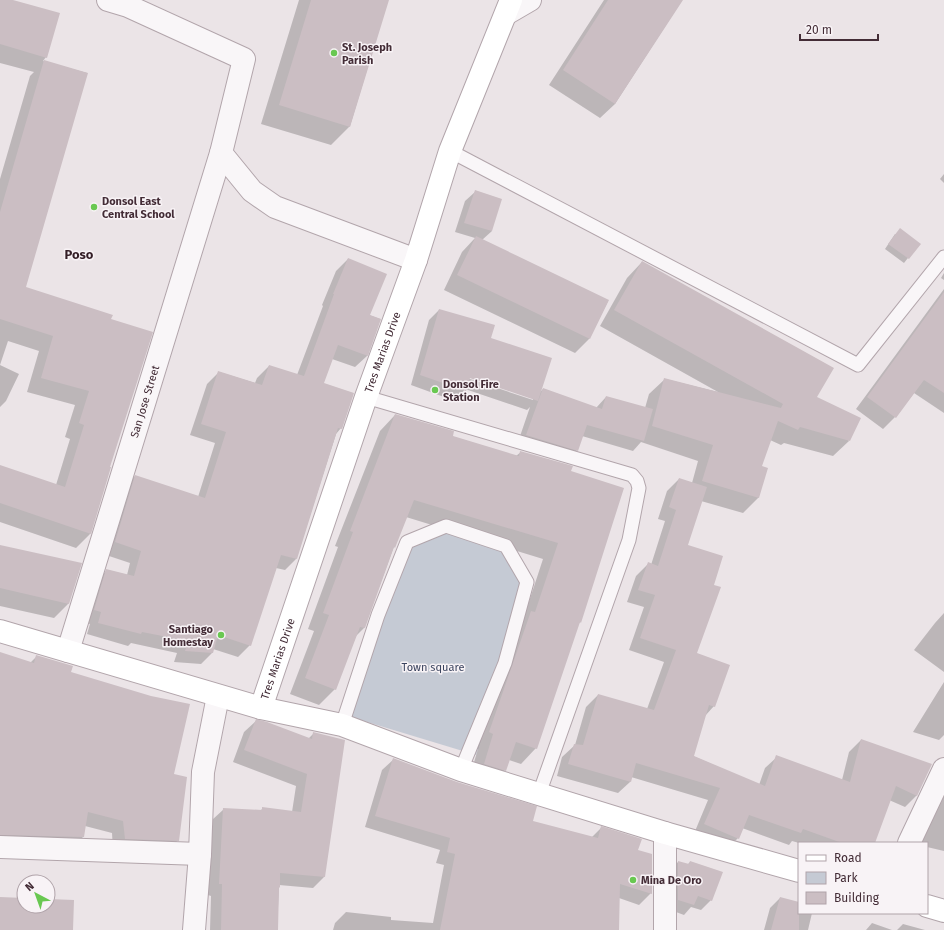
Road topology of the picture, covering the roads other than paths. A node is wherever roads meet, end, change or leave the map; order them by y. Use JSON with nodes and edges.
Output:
{"nodes":[{"id":1,"x":530,"y":0,"type":"edge"},
{"id":2,"x":122,"y":2,"type":"edge"},
{"id":3,"x":508,"y":7,"type":"edge"},
{"id":4,"x":450,"y":151,"type":"junction"},
{"id":5,"x":221,"y":153,"type":"junction"},
{"id":6,"x":944,"y":257,"type":"edge"},
{"id":7,"x":416,"y":260,"type":"junction"},
{"id":8,"x":366,"y":397,"type":"junction"},
{"id":9,"x":0,"y":631,"type":"edge"},
{"id":10,"x":68,"y":651,"type":"junction"},
{"id":11,"x":218,"y":696,"type":"junction"},
{"id":12,"x":261,"y":708,"type":"junction"},
{"id":13,"x":342,"y":725,"type":"junction"},
{"id":14,"x":944,"y":769,"type":"edge"},
{"id":15,"x":461,"y":770,"type":"junction"},
{"id":16,"x":539,"y":794,"type":"junction"},
{"id":17,"x":665,"y":833,"type":"junction"},
{"id":18,"x":909,"y":842,"type":"edge"},
{"id":19,"x":0,"y":847,"type":"edge"},
{"id":20,"x":200,"y":854,"type":"junction"},
{"id":21,"x":798,"y":870,"type":"edge"},
{"id":22,"x":928,"y":906,"type":"edge"},
{"id":23,"x":944,"y":911,"type":"edge"},
{"id":24,"x":194,"y":930,"type":"edge"},
{"id":25,"x":665,"y":930,"type":"edge"}],
"edges":[{"from":1,"to":3,"type":"street"},
{"from":2,"to":5,"type":"street","name":"San Jose Street"},
{"from":3,"to":4,"type":"main road","name":"Tres Marias Drive"},
{"from":4,"to":6,"type":"lane"},
{"from":4,"to":7,"type":"main road","name":"Tres Marias Drive"},
{"from":5,"to":7,"type":"street"},
{"from":5,"to":10,"type":"street","name":"San Jose Street"},
{"from":7,"to":8,"type":"main road","name":"Tres Marias Drive"},
{"from":8,"to":12,"type":"main road","name":"Tres Marias Drive"},
{"from":8,"to":16,"type":"lane"},
{"from":9,"to":10,"type":"main road"},
{"from":10,"to":11,"type":"main road"},
{"from":11,"to":12,"type":"main road"},
{"from":11,"to":20,"type":"street"},
{"from":12,"to":13,"type":"main road"},
{"from":13,"to":15,"type":"main road"},
{"from":13,"to":15,"type":"lane"},
{"from":14,"to":18,"type":"street"},
{"from":15,"to":16,"type":"main road"},
{"from":16,"to":17,"type":"main road"},
{"from":17,"to":21,"type":"main road"},
{"from":17,"to":25,"type":"street"},
{"from":19,"to":20,"type":"street"},
{"from":20,"to":24,"type":"street"},
{"from":22,"to":23,"type":"main road"}]}
